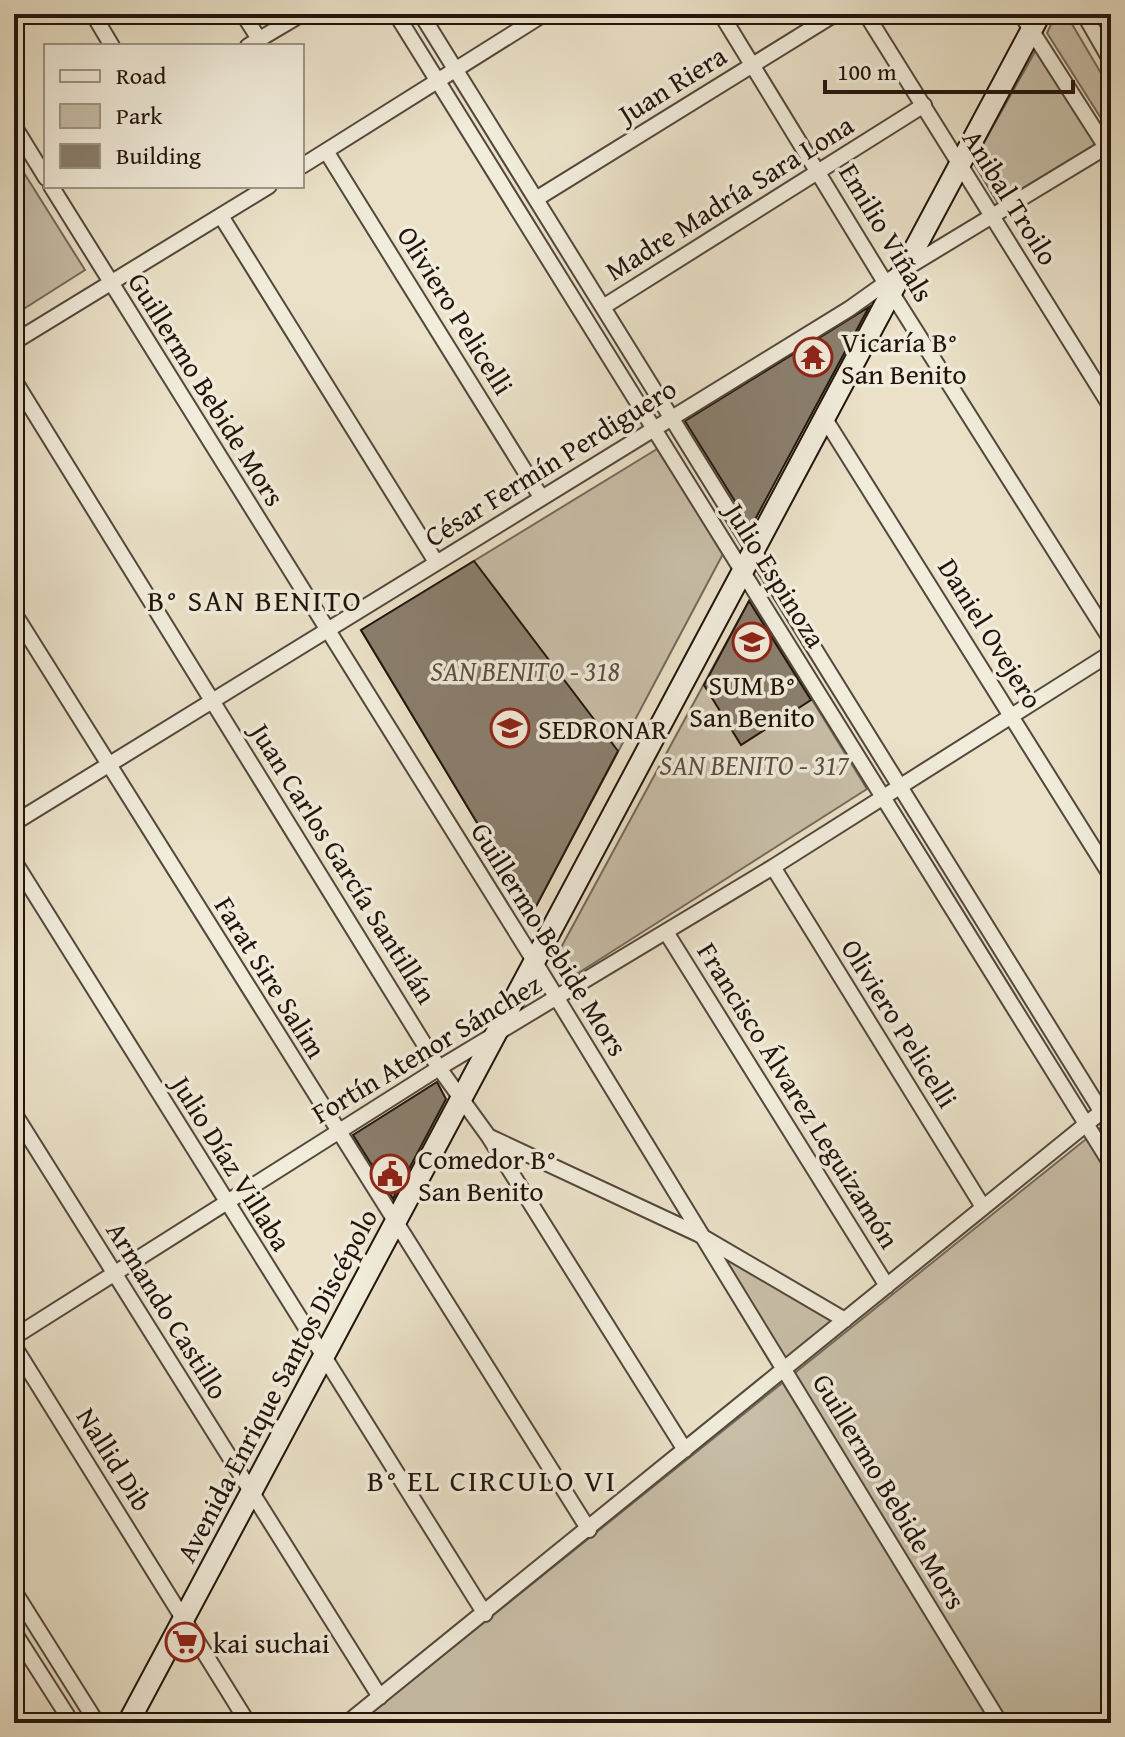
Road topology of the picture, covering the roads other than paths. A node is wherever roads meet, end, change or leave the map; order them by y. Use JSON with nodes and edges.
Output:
{"nodes":[{"id":1,"x":93,"y":14,"type":"edge"},
{"id":2,"x":243,"y":14,"type":"edge"},
{"id":3,"x":302,"y":14,"type":"edge"},
{"id":4,"x":396,"y":14,"type":"edge"},
{"id":5,"x":421,"y":14,"type":"edge"},
{"id":6,"x":544,"y":14,"type":"edge"},
{"id":7,"x":721,"y":14,"type":"edge"},
{"id":8,"x":835,"y":14,"type":"edge"},
{"id":9,"x":866,"y":14,"type":"edge"},
{"id":10,"x":1084,"y":14,"type":"edge"},
{"id":11,"x":1031,"y":19,"type":"edge"},
{"id":12,"x":253,"y":42,"type":"edge"},
{"id":13,"x":111,"y":44,"type":"edge"},
{"id":14,"x":1111,"y":61,"type":"edge"},
{"id":15,"x":753,"y":64,"type":"junction"},
{"id":16,"x":455,"y":69,"type":"junction"},
{"id":17,"x":437,"y":81,"type":"junction"},
{"id":18,"x":924,"y":105,"type":"junction"},
{"id":19,"x":14,"y":126,"type":"edge"},
{"id":20,"x":1109,"y":149,"type":"edge"},
{"id":21,"x":326,"y":151,"type":"junction"},
{"id":22,"x":960,"y":164,"type":"junction"},
{"id":23,"x":304,"y":165,"type":"edge"},
{"id":24,"x":819,"y":170,"type":"junction"},
{"id":25,"x":44,"y":173,"type":"edge"},
{"id":26,"x":53,"y":188,"type":"edge"},
{"id":27,"x":266,"y":188,"type":"edge"},
{"id":28,"x":536,"y":199,"type":"junction"},
{"id":29,"x":221,"y":216,"type":"junction"},
{"id":30,"x":993,"y":217,"type":"junction"},
{"id":31,"x":908,"y":267,"type":"junction"},
{"id":32,"x":111,"y":284,"type":"junction"},
{"id":33,"x":889,"y":288,"type":"junction"},
{"id":34,"x":603,"y":307,"type":"junction"},
{"id":35,"x":14,"y":342,"type":"edge"},
{"id":36,"x":14,"y":380,"type":"edge"},
{"id":37,"x":1111,"y":407,"type":"edge"},
{"id":38,"x":671,"y":417,"type":"junction"},
{"id":39,"x":825,"y":419,"type":"junction"},
{"id":40,"x":653,"y":428,"type":"junction"},
{"id":41,"x":541,"y":497,"type":"junction"},
{"id":42,"x":753,"y":549,"type":"junction"},
{"id":43,"x":436,"y":562,"type":"junction"},
{"id":44,"x":742,"y":569,"type":"junction"},
{"id":45,"x":14,"y":613,"type":"edge"},
{"id":46,"x":325,"y":630,"type":"junction"},
{"id":47,"x":1111,"y":640,"type":"edge"},
{"id":48,"x":1111,"y":653,"type":"edge"},
{"id":49,"x":214,"y":700,"type":"junction"},
{"id":50,"x":1011,"y":714,"type":"junction"},
{"id":51,"x":108,"y":764,"type":"junction"},
{"id":52,"x":902,"y":785,"type":"junction"},
{"id":53,"x":883,"y":797,"type":"junction"},
{"id":54,"x":14,"y":823,"type":"edge"},
{"id":55,"x":14,"y":861,"type":"edge"},
{"id":56,"x":773,"y":867,"type":"junction"},
{"id":57,"x":1111,"y":876,"type":"edge"},
{"id":58,"x":666,"y":932,"type":"junction"},
{"id":59,"x":533,"y":959,"type":"junction"},
{"id":60,"x":557,"y":999,"type":"junction"},
{"id":61,"x":493,"y":1037,"type":"junction"},
{"id":62,"x":439,"y":1068,"type":"junction"},
{"id":63,"x":459,"y":1100,"type":"junction"},
{"id":64,"x":1106,"y":1108,"type":"edge"},
{"id":65,"x":14,"y":1113,"type":"edge"},
{"id":66,"x":1086,"y":1124,"type":"junction"},
{"id":67,"x":1111,"y":1127,"type":"edge"},
{"id":68,"x":337,"y":1132,"type":"junction"},
{"id":69,"x":489,"y":1137,"type":"junction"},
{"id":70,"x":1111,"y":1164,"type":"edge"},
{"id":71,"x":225,"y":1202,"type":"junction"},
{"id":72,"x":983,"y":1207,"type":"junction"},
{"id":73,"x":394,"y":1223,"type":"junction"},
{"id":74,"x":698,"y":1234,"type":"junction"},
{"id":75,"x":114,"y":1274,"type":"junction"},
{"id":76,"x":887,"y":1286,"type":"junction"},
{"id":77,"x":845,"y":1320,"type":"junction"},
{"id":78,"x":14,"y":1337,"type":"edge"},
{"id":79,"x":14,"y":1346,"type":"edge"},
{"id":80,"x":324,"y":1356,"type":"junction"},
{"id":81,"x":787,"y":1369,"type":"junction"},
{"id":82,"x":685,"y":1450,"type":"junction"},
{"id":83,"x":251,"y":1492,"type":"junction"},
{"id":84,"x":589,"y":1530,"type":"junction"},
{"id":85,"x":14,"y":1591,"type":"edge"},
{"id":86,"x":485,"y":1614,"type":"junction"},
{"id":87,"x":184,"y":1618,"type":"junction"},
{"id":88,"x":14,"y":1632,"type":"edge"},
{"id":89,"x":380,"y":1697,"type":"junction"},
{"id":90,"x":72,"y":1723,"type":"edge"},
{"id":91,"x":97,"y":1723,"type":"edge"},
{"id":92,"x":128,"y":1723,"type":"edge"},
{"id":93,"x":248,"y":1723,"type":"edge"},
{"id":94,"x":347,"y":1723,"type":"edge"},
{"id":95,"x":1000,"y":1723,"type":"edge"}],
"edges":[{"from":1,"to":13,"type":"street"},
{"from":2,"to":12,"type":"street"},
{"from":3,"to":12,"type":"street"},
{"from":4,"to":17,"type":"street","name":"Julio Espinoza"},
{"from":5,"to":16,"type":"street","name":"Julio Espinoza"},
{"from":6,"to":16,"type":"street"},
{"from":7,"to":15,"type":"street","name":"Emilio Viñals"},
{"from":8,"to":15,"type":"street","name":"Juan Riera"},
{"from":9,"to":18,"type":"street","name":"Anibal Troilo"},
{"from":10,"to":14,"type":"street"},
{"from":11,"to":20,"type":"street"},
{"from":11,"to":22,"type":"main road","name":"Avenida Enrique Santos Discépolo"},
{"from":15,"to":24,"type":"street","name":"Emilio Viñals"},
{"from":15,"to":28,"type":"street","name":"Juan Riera"},
{"from":16,"to":17,"type":"street"},
{"from":16,"to":28,"type":"street","name":"Julio Espinoza"},
{"from":17,"to":21,"type":"street"},
{"from":17,"to":40,"type":"street","name":"Julio Espinoza"},
{"from":18,"to":22,"type":"street","name":"Anibal Troilo"},
{"from":18,"to":24,"type":"street","name":"Madre Madría Sara Lona"},
{"from":19,"to":25,"type":"street","name":"Guillermo Bebide Mors"},
{"from":20,"to":30,"type":"street"},
{"from":21,"to":23,"type":"street"},
{"from":21,"to":41,"type":"street","name":"Oliviero Pelicelli"},
{"from":22,"to":30,"type":"street","name":"Anibal Troilo"},
{"from":22,"to":31,"type":"main road","name":"Avenida Enrique Santos Discépolo"},
{"from":24,"to":33,"type":"street","name":"Emilio Viñals"},
{"from":24,"to":34,"type":"street","name":"Madre Madría Sara Lona"},
{"from":26,"to":32,"type":"street","name":"Guillermo Bebide Mors"},
{"from":27,"to":29,"type":"street"},
{"from":28,"to":34,"type":"street","name":"Julio Espinoza"},
{"from":29,"to":32,"type":"street"},
{"from":29,"to":43,"type":"street"},
{"from":30,"to":31,"type":"street"},
{"from":30,"to":37,"type":"street","name":"Anibal Troilo"},
{"from":31,"to":33,"type":"main road","name":"Avenida Enrique Santos Discépolo"},
{"from":32,"to":35,"type":"street"},
{"from":32,"to":46,"type":"street","name":"Guillermo Bebide Mors"},
{"from":33,"to":38,"type":"street","name":"César Fermín Perdiguero"},
{"from":33,"to":39,"type":"main road","name":"Avenida Enrique Santos Discépolo"},
{"from":33,"to":47,"type":"street","name":"Emilio Viñals"},
{"from":34,"to":38,"type":"street","name":"Julio Espinoza"},
{"from":36,"to":49,"type":"street","name":"Juan Carlos García Santillán"},
{"from":38,"to":40,"type":"street","name":"César Fermín Perdiguero"},
{"from":38,"to":42,"type":"street","name":"Julio Espinoza"},
{"from":39,"to":42,"type":"main road","name":"Avenida Enrique Santos Discépolo"},
{"from":39,"to":50,"type":"street","name":"Daniel Ovejero"},
{"from":40,"to":41,"type":"street","name":"César Fermín Perdiguero"},
{"from":40,"to":44,"type":"street","name":"Julio Espinoza"},
{"from":41,"to":43,"type":"street","name":"César Fermín Perdiguero"},
{"from":42,"to":44,"type":"main road","name":"Avenida Enrique Santos Discépolo"},
{"from":42,"to":52,"type":"street","name":"Julio Espinoza"},
{"from":43,"to":46,"type":"street","name":"César Fermín Perdiguero"},
{"from":44,"to":53,"type":"street","name":"Julio Espinoza"},
{"from":44,"to":59,"type":"main road","name":"Avenida Enrique Santos Discépolo"},
{"from":45,"to":51,"type":"street","name":"Farat Sire Salim"},
{"from":46,"to":49,"type":"street","name":"César Fermín Perdiguero"},
{"from":46,"to":59,"type":"street","name":"Guillermo Bebide Mors"},
{"from":48,"to":50,"type":"street","name":"Fortín Atenor Sánchez"},
{"from":49,"to":51,"type":"street","name":"César Fermín Perdiguero"},
{"from":49,"to":62,"type":"street","name":"Juan Carlos García Santillán"},
{"from":50,"to":52,"type":"street","name":"Fortín Atenor Sánchez"},
{"from":50,"to":57,"type":"street","name":"Daniel Ovejero"},
{"from":51,"to":54,"type":"street","name":"César Fermín Perdiguero"},
{"from":51,"to":68,"type":"street","name":"Farat Sire Salim"},
{"from":52,"to":53,"type":"street","name":"Fortín Atenor Sánchez"},
{"from":52,"to":64,"type":"street","name":"Julio Espinoza"},
{"from":53,"to":56,"type":"street","name":"Fortín Atenor Sánchez"},
{"from":53,"to":66,"type":"street","name":"Julio Espinoza"},
{"from":55,"to":71,"type":"street","name":"Julio Díaz Villaba"},
{"from":56,"to":58,"type":"street","name":"Fortín Atenor Sánchez"},
{"from":56,"to":72,"type":"street","name":"Oliviero Pelicelli"},
{"from":58,"to":60,"type":"street","name":"Fortín Atenor Sánchez"},
{"from":58,"to":76,"type":"street","name":"Francisco Álvarez Leguizamón"},
{"from":59,"to":60,"type":"street","name":"Guillermo Bebide Mors"},
{"from":59,"to":61,"type":"main road","name":"Avenida Enrique Santos Discépolo"},
{"from":60,"to":61,"type":"street","name":"Fortín Atenor Sánchez"},
{"from":60,"to":74,"type":"street","name":"Guillermo Bebide Mors"},
{"from":61,"to":62,"type":"street","name":"Fortín Atenor Sánchez"},
{"from":61,"to":63,"type":"main road","name":"Avenida Enrique Santos Discépolo"},
{"from":62,"to":63,"type":"street","name":"Juan Carlos García Santillán"},
{"from":62,"to":68,"type":"street","name":"Fortín Atenor Sánchez"},
{"from":63,"to":69,"type":"street","name":"Juan Carlos García Santillán"},
{"from":63,"to":73,"type":"main road","name":"Avenida Enrique Santos Discépolo"},
{"from":64,"to":66,"type":"street"},
{"from":64,"to":67,"type":"street","name":"Julio Espinoza"},
{"from":65,"to":75,"type":"street","name":"Armando Castillo"},
{"from":66,"to":70,"type":"street","name":"Julio Espinoza"},
{"from":66,"to":72,"type":"street"},
{"from":68,"to":71,"type":"street","name":"Fortín Atenor Sánchez"},
{"from":68,"to":73,"type":"street","name":"Farat Sire Salim"},
{"from":69,"to":74,"type":"street"},
{"from":69,"to":82,"type":"street","name":"Juan Carlos García Santillán"},
{"from":71,"to":75,"type":"street","name":"Fortín Atenor Sánchez"},
{"from":71,"to":80,"type":"street","name":"Julio Díaz Villaba"},
{"from":72,"to":76,"type":"street"},
{"from":73,"to":80,"type":"main road","name":"Avenida Enrique Santos Discépolo"},
{"from":73,"to":84,"type":"street","name":"Farat Sire Salim"},
{"from":74,"to":77,"type":"street"},
{"from":74,"to":81,"type":"street","name":"Guillermo Bebide Mors"},
{"from":75,"to":78,"type":"street","name":"Fortín Atenor Sánchez"},
{"from":75,"to":83,"type":"street","name":"Armando Castillo"},
{"from":76,"to":77,"type":"street"},
{"from":77,"to":81,"type":"street"},
{"from":79,"to":87,"type":"street","name":"Nallid Dib"},
{"from":80,"to":83,"type":"main road","name":"Avenida Enrique Santos Discépolo"},
{"from":80,"to":86,"type":"street","name":"Julio Díaz Villaba"},
{"from":81,"to":82,"type":"street"},
{"from":81,"to":95,"type":"street","name":"Guillermo Bebide Mors"},
{"from":82,"to":84,"type":"street"},
{"from":83,"to":87,"type":"main road","name":"Avenida Enrique Santos Discépolo"},
{"from":83,"to":89,"type":"street","name":"Armando Castillo"},
{"from":84,"to":86,"type":"street"},
{"from":85,"to":91,"type":"street"},
{"from":86,"to":89,"type":"street"},
{"from":87,"to":92,"type":"main road","name":"Avenida Enrique Santos Discépolo"},
{"from":87,"to":93,"type":"street","name":"Nallid Dib"},
{"from":88,"to":90,"type":"street"},
{"from":89,"to":94,"type":"street"}]}
